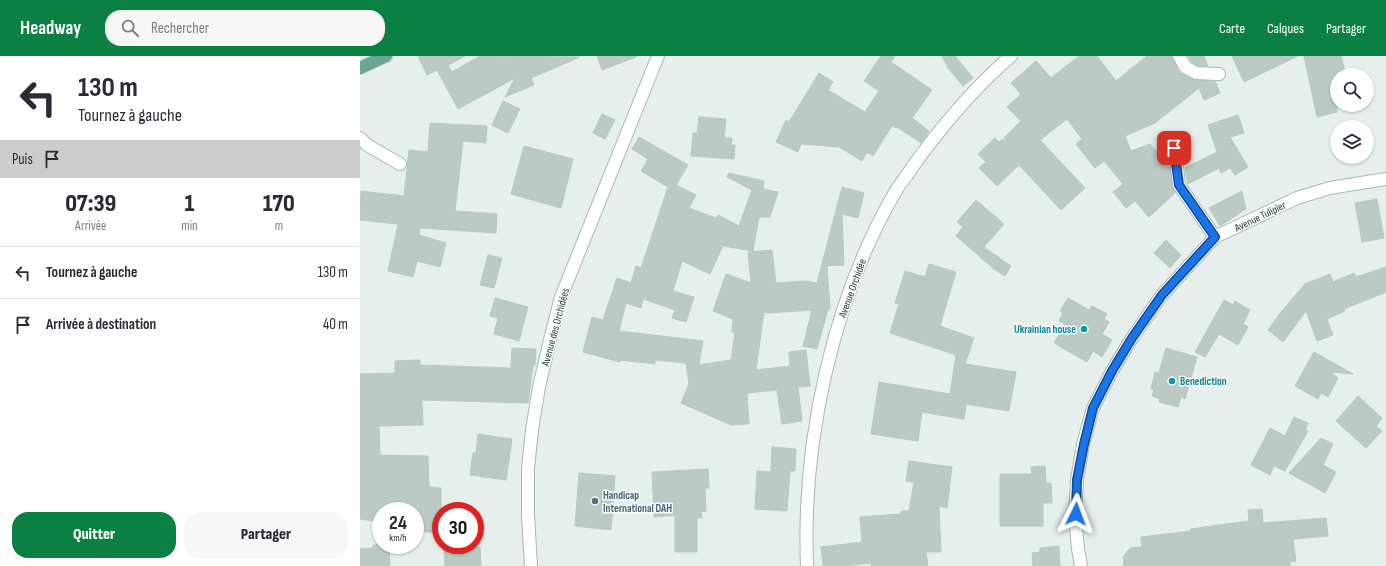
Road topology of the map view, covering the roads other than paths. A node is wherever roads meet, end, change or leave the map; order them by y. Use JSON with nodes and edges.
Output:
{"nodes":[{"id":1,"x":386,"y":56,"type":"edge"},
{"id":2,"x":658,"y":56,"type":"edge"},
{"id":3,"x":1011,"y":56,"type":"edge"},
{"id":4,"x":1179,"y":56,"type":"edge"},
{"id":5,"x":360,"y":68,"type":"edge"},
{"id":6,"x":1219,"y":74,"type":"dead end"},
{"id":7,"x":360,"y":138,"type":"edge"},
{"id":8,"x":1174,"y":148,"type":"dead end"},
{"id":9,"x":400,"y":164,"type":"dead end"},
{"id":10,"x":1386,"y":179,"type":"edge"},
{"id":11,"x":1215,"y":237,"type":"junction"},
{"id":12,"x":531,"y":566,"type":"edge"},
{"id":13,"x":806,"y":566,"type":"edge"},
{"id":14,"x":1081,"y":566,"type":"edge"}],
"edges":[{"from":1,"to":5,"type":"main road"},
{"from":2,"to":12,"type":"street","name":"Avenue des Orchidées"},
{"from":3,"to":13,"type":"street","name":"Avenue Orchidée"},
{"from":4,"to":6,"type":"street"},
{"from":7,"to":9,"type":"street"},
{"from":8,"to":11,"type":"street"},
{"from":10,"to":11,"type":"street","name":"Avenue Tulipier"},
{"from":11,"to":14,"type":"street","name":"Avenue Tulipier"}]}
